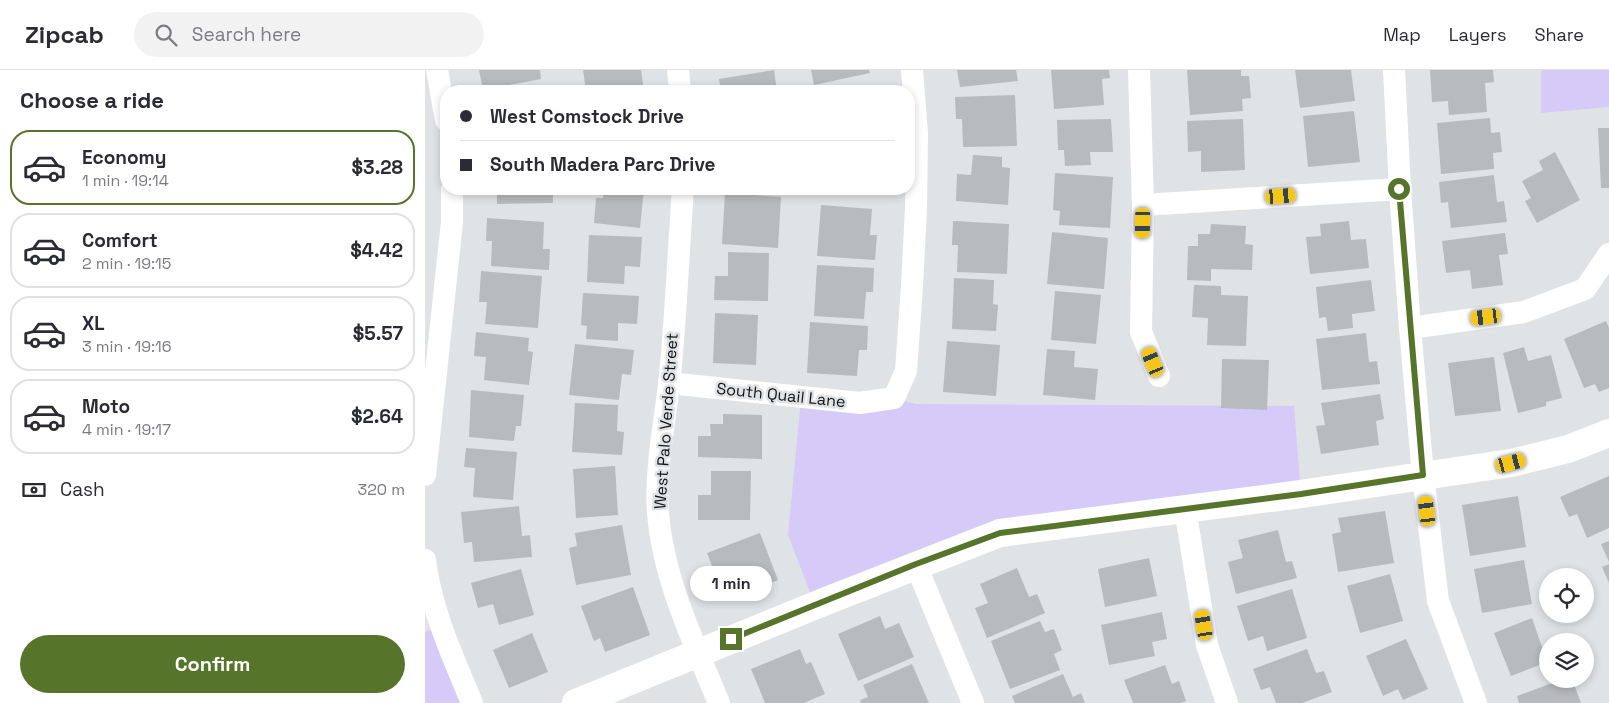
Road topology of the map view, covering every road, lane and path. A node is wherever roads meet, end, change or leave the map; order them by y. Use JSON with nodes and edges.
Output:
{"nodes":[{"id":1,"x":437,"y":70,"type":"edge"},
{"id":2,"x":678,"y":70,"type":"edge"},
{"id":3,"x":912,"y":70,"type":"edge"},
{"id":4,"x":1139,"y":70,"type":"edge"},
{"id":5,"x":1394,"y":70,"type":"edge"},
{"id":6,"x":679,"y":85,"type":"edge"},
{"id":7,"x":913,"y":85,"type":"edge"},
{"id":8,"x":440,"y":87,"type":"edge"},
{"id":9,"x":915,"y":108,"type":"edge"},
{"id":10,"x":1399,"y":189,"type":"junction"},
{"id":11,"x":452,"y":195,"type":"edge"},
{"id":12,"x":683,"y":195,"type":"edge"},
{"id":13,"x":1143,"y":205,"type":"junction"},
{"id":14,"x":1609,"y":254,"type":"edge"},
{"id":15,"x":1410,"y":328,"type":"junction"},
{"id":16,"x":1159,"y":376,"type":"dead end"},
{"id":17,"x":669,"y":383,"type":"junction"},
{"id":18,"x":1609,"y":433,"type":"edge"},
{"id":19,"x":425,"y":475,"type":"edge"},
{"id":20,"x":1423,"y":475,"type":"junction"},
{"id":21,"x":1185,"y":508,"type":"junction"},
{"id":22,"x":425,"y":560,"type":"edge"},
{"id":23,"x":916,"y":564,"type":"junction"},
{"id":24,"x":698,"y":652,"type":"junction"},
{"id":25,"x":472,"y":703,"type":"edge"},
{"id":26,"x":576,"y":703,"type":"edge"},
{"id":27,"x":719,"y":703,"type":"edge"},
{"id":28,"x":973,"y":703,"type":"edge"},
{"id":29,"x":1227,"y":703,"type":"edge"},
{"id":30,"x":1476,"y":703,"type":"edge"}],
"edges":[{"from":1,"to":8,"type":"street"},
{"from":2,"to":6,"type":"street"},
{"from":3,"to":7,"type":"street","name":"South Quail Lane"},
{"from":4,"to":13,"type":"street"},
{"from":5,"to":10,"type":"street"},
{"from":9,"to":17,"type":"street","name":"South Quail Lane"},
{"from":10,"to":13,"type":"street"},
{"from":10,"to":15,"type":"street"},
{"from":11,"to":19,"type":"street"},
{"from":12,"to":17,"type":"street","name":"West Palo Verde Street"},
{"from":13,"to":16,"type":"street"},
{"from":14,"to":15,"type":"street"},
{"from":15,"to":20,"type":"street"},
{"from":17,"to":24,"type":"street","name":"West Palo Verde Street"},
{"from":18,"to":20,"type":"street"},
{"from":20,"to":21,"type":"street"},
{"from":20,"to":30,"type":"street"},
{"from":21,"to":23,"type":"street"},
{"from":21,"to":29,"type":"street"},
{"from":22,"to":25,"type":"street"},
{"from":23,"to":24,"type":"street"},
{"from":23,"to":28,"type":"street"},
{"from":24,"to":26,"type":"street"},
{"from":24,"to":27,"type":"street","name":"West Palo Verde Street"}]}
